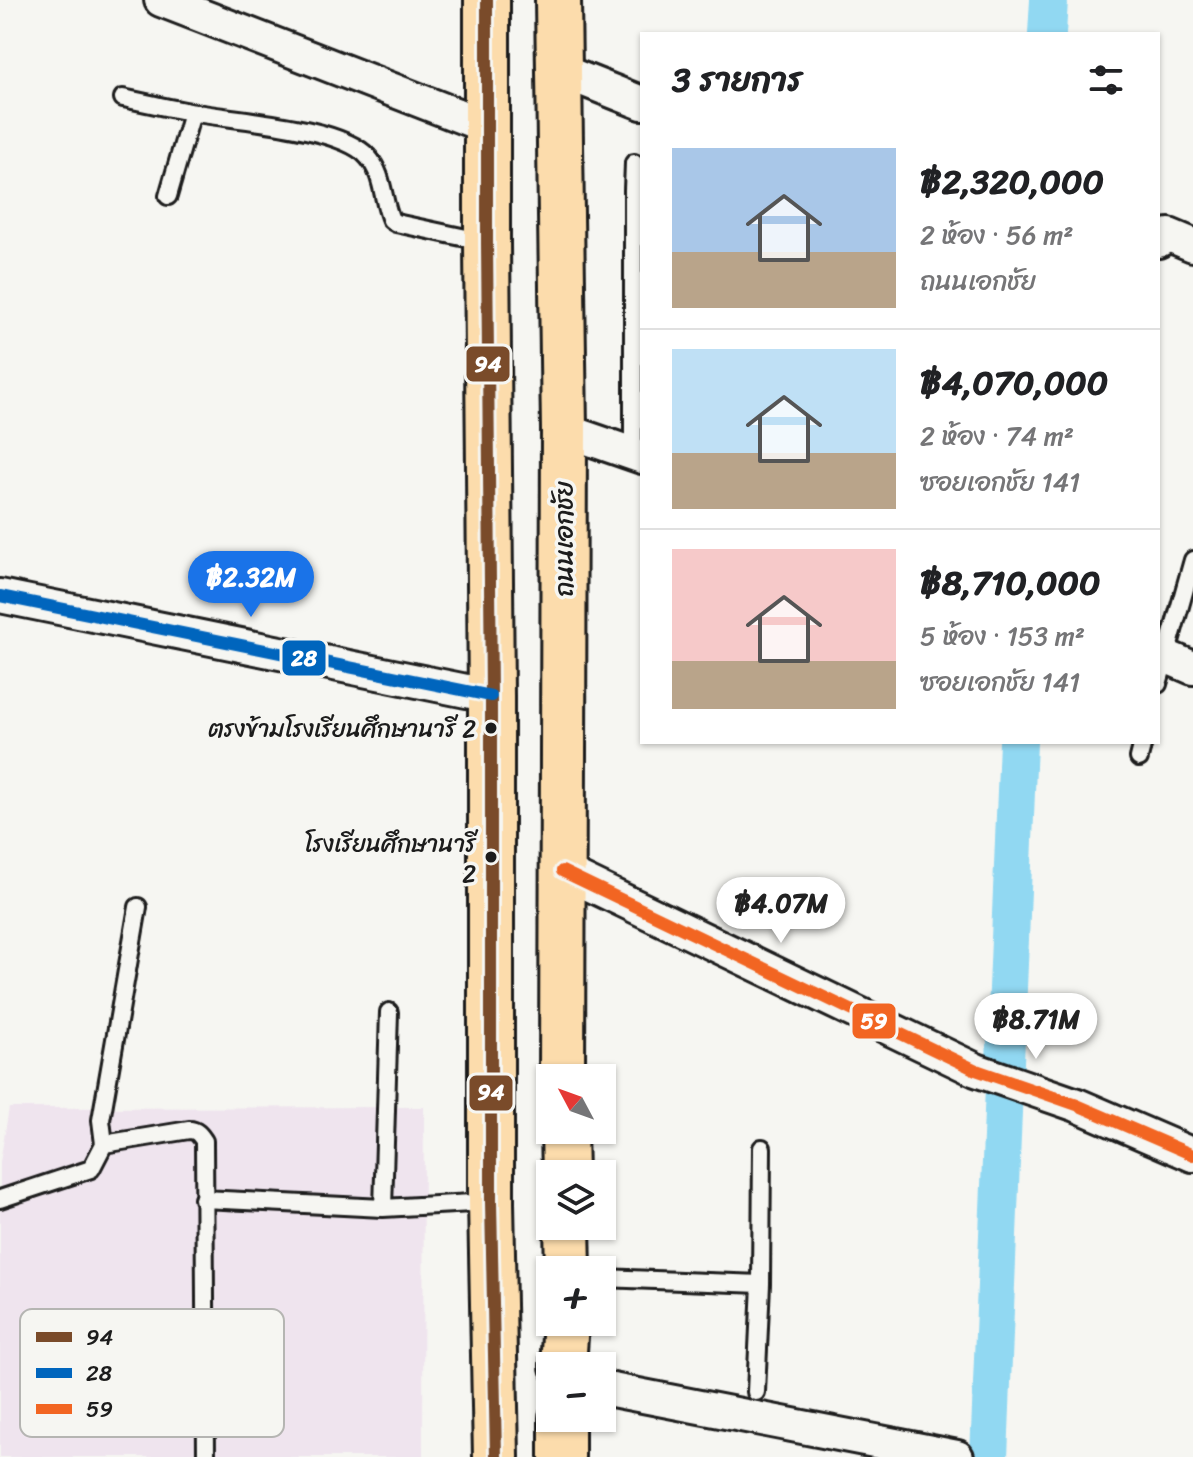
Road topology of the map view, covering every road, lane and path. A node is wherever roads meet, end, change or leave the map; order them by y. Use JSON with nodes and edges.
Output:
{"nodes":[{"id":1,"x":161,"y":0,"type":"edge"},
{"id":2,"x":487,"y":0,"type":"edge"},
{"id":3,"x":558,"y":0,"type":"edge"},
{"id":4,"x":559,"y":70,"type":"junction"},
{"id":5,"x":123,"y":98,"type":"dead end"},
{"id":6,"x":640,"y":102,"type":"edge"},
{"id":7,"x":192,"y":113,"type":"junction"},
{"id":8,"x":488,"y":127,"type":"junction"},
{"id":9,"x":634,"y":163,"type":"dead end"},
{"id":10,"x":168,"y":196,"type":"dead end"},
{"id":11,"x":1160,"y":240,"type":"edge"},
{"id":12,"x":487,"y":243,"type":"junction"},
{"id":13,"x":1193,"y":245,"type":"edge"},
{"id":14,"x":564,"y":430,"type":"junction"},
{"id":15,"x":638,"y":455,"type":"edge"},
{"id":16,"x":1193,"y":560,"type":"edge"},
{"id":17,"x":0,"y":596,"type":"edge"},
{"id":18,"x":1168,"y":665,"type":"edge"},
{"id":19,"x":491,"y":696,"type":"junction"},
{"id":20,"x":562,"y":871,"type":"junction"},
{"id":21,"x":138,"y":907,"type":"dead end"},
{"id":22,"x":389,"y":1012,"type":"dead end"},
{"id":23,"x":562,"y":1064,"type":"edge"},
{"id":24,"x":104,"y":1144,"type":"junction"},
{"id":25,"x":762,"y":1148,"type":"dead end"},
{"id":26,"x":1193,"y":1155,"type":"edge"},
{"id":27,"x":0,"y":1199,"type":"edge"},
{"id":28,"x":203,"y":1199,"type":"junction"},
{"id":29,"x":491,"y":1202,"type":"junction"},
{"id":30,"x":383,"y":1208,"type":"junction"},
{"id":31,"x":616,"y":1279,"type":"edge"},
{"id":32,"x":761,"y":1284,"type":"junction"},
{"id":33,"x":204,"y":1309,"type":"edge"},
{"id":34,"x":616,"y":1391,"type":"edge"},
{"id":35,"x":756,"y":1392,"type":"dead end"},
{"id":36,"x":562,"y":1432,"type":"edge"},
{"id":37,"x":206,"y":1437,"type":"edge"},
{"id":38,"x":206,"y":1457,"type":"edge"},
{"id":39,"x":496,"y":1457,"type":"edge"},
{"id":40,"x":562,"y":1457,"type":"edge"},
{"id":41,"x":957,"y":1457,"type":"edge"}],
"edges":[{"from":1,"to":8,"type":"street"},
{"from":2,"to":8,"type":"main road"},
{"from":3,"to":4,"type":"main road","name":"ถนนเอกชัย"},
{"from":4,"to":6,"type":"street"},
{"from":4,"to":14,"type":"main road","name":"ถนนเอกชัย"},
{"from":5,"to":7,"type":"lane"},
{"from":7,"to":10,"type":"lane"},
{"from":7,"to":12,"type":"lane"},
{"from":8,"to":12,"type":"main road"},
{"from":9,"to":15,"type":"lane"},
{"from":11,"to":13,"type":"street"},
{"from":12,"to":19,"type":"main road"},
{"from":14,"to":15,"type":"street"},
{"from":14,"to":20,"type":"main road","name":"ถนนเอกชัย"},
{"from":16,"to":18,"type":"lane"},
{"from":17,"to":19,"type":"street"},
{"from":19,"to":29,"type":"main road"},
{"from":20,"to":23,"type":"main road","name":"ถนนเอกชัย"},
{"from":20,"to":26,"type":"street"},
{"from":21,"to":24,"type":"lane"},
{"from":22,"to":30,"type":"lane"},
{"from":24,"to":27,"type":"lane"},
{"from":24,"to":28,"type":"lane"},
{"from":25,"to":32,"type":"lane"},
{"from":28,"to":30,"type":"lane"},
{"from":28,"to":33,"type":"lane"},
{"from":29,"to":30,"type":"lane"},
{"from":29,"to":39,"type":"main road"},
{"from":31,"to":32,"type":"lane"},
{"from":32,"to":35,"type":"lane"},
{"from":34,"to":41,"type":"street"},
{"from":36,"to":40,"type":"main road"},
{"from":37,"to":38,"type":"lane"}]}
